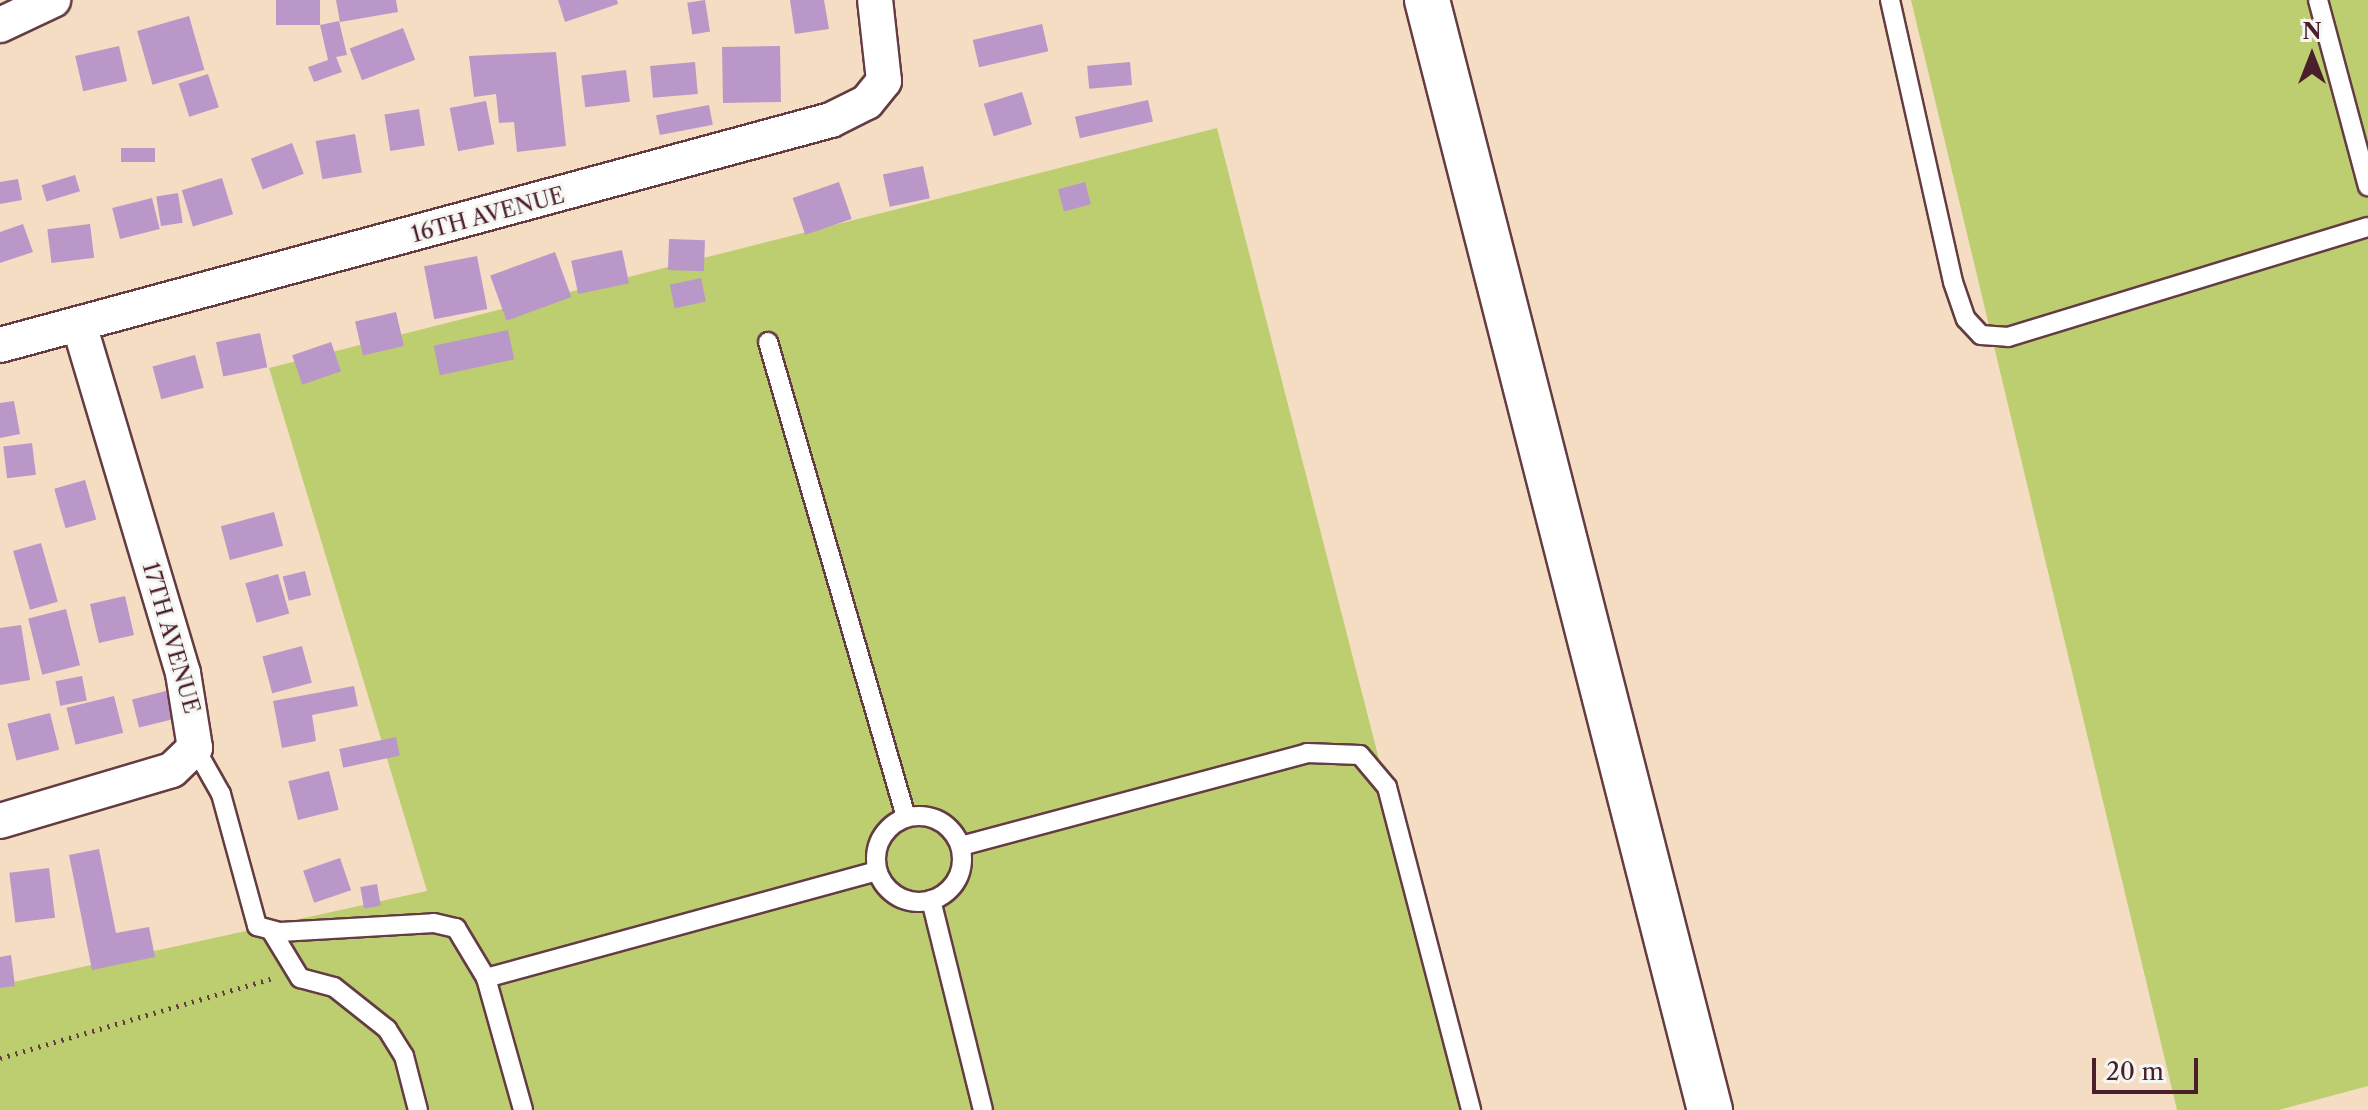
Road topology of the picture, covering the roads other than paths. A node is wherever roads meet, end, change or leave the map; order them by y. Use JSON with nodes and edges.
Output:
{"nodes":[{"id":1,"x":53,"y":0,"type":"edge"},
{"id":2,"x":875,"y":0,"type":"edge"},
{"id":3,"x":1427,"y":0,"type":"edge"},
{"id":4,"x":1890,"y":0,"type":"edge"},
{"id":5,"x":2318,"y":0,"type":"edge"},
{"id":6,"x":0,"y":25,"type":"edge"},
{"id":7,"x":2368,"y":186,"type":"edge"},
{"id":8,"x":2368,"y":227,"type":"edge"},
{"id":9,"x":80,"y":327,"type":"junction"},
{"id":10,"x":768,"y":342,"type":"dead end"},
{"id":11,"x":0,"y":345,"type":"edge"},
{"id":12,"x":195,"y":748,"type":"junction"},
{"id":13,"x":906,"y":817,"type":"junction"},
{"id":14,"x":0,"y":821,"type":"edge"},
{"id":15,"x":961,"y":846,"type":"junction"},
{"id":16,"x":877,"y":871,"type":"junction"},
{"id":17,"x":931,"y":900,"type":"junction"},
{"id":18,"x":272,"y":932,"type":"junction"},
{"id":19,"x":486,"y":978,"type":"junction"},
{"id":20,"x":418,"y":1110,"type":"edge"},
{"id":21,"x":523,"y":1110,"type":"edge"},
{"id":22,"x":983,"y":1110,"type":"edge"},
{"id":23,"x":1471,"y":1110,"type":"edge"},
{"id":24,"x":1710,"y":1110,"type":"edge"}],
"edges":[{"from":1,"to":6,"type":"street"},
{"from":2,"to":9,"type":"street","name":"16TH AVENUE"},
{"from":3,"to":24,"type":"highway"},
{"from":4,"to":8,"type":"lane"},
{"from":5,"to":7,"type":"lane"},
{"from":9,"to":11,"type":"street","name":"16TH AVENUE"},
{"from":9,"to":12,"type":"street","name":"17TH AVENUE"},
{"from":10,"to":13,"type":"lane"},
{"from":12,"to":14,"type":"street"},
{"from":12,"to":18,"type":"lane"},
{"from":13,"to":15,"type":"lane"},
{"from":13,"to":16,"type":"lane"},
{"from":15,"to":17,"type":"lane"},
{"from":15,"to":23,"type":"lane"},
{"from":16,"to":17,"type":"lane"},
{"from":16,"to":19,"type":"lane"},
{"from":17,"to":22,"type":"lane"},
{"from":18,"to":19,"type":"lane"},
{"from":18,"to":20,"type":"lane"},
{"from":19,"to":21,"type":"lane"}]}
